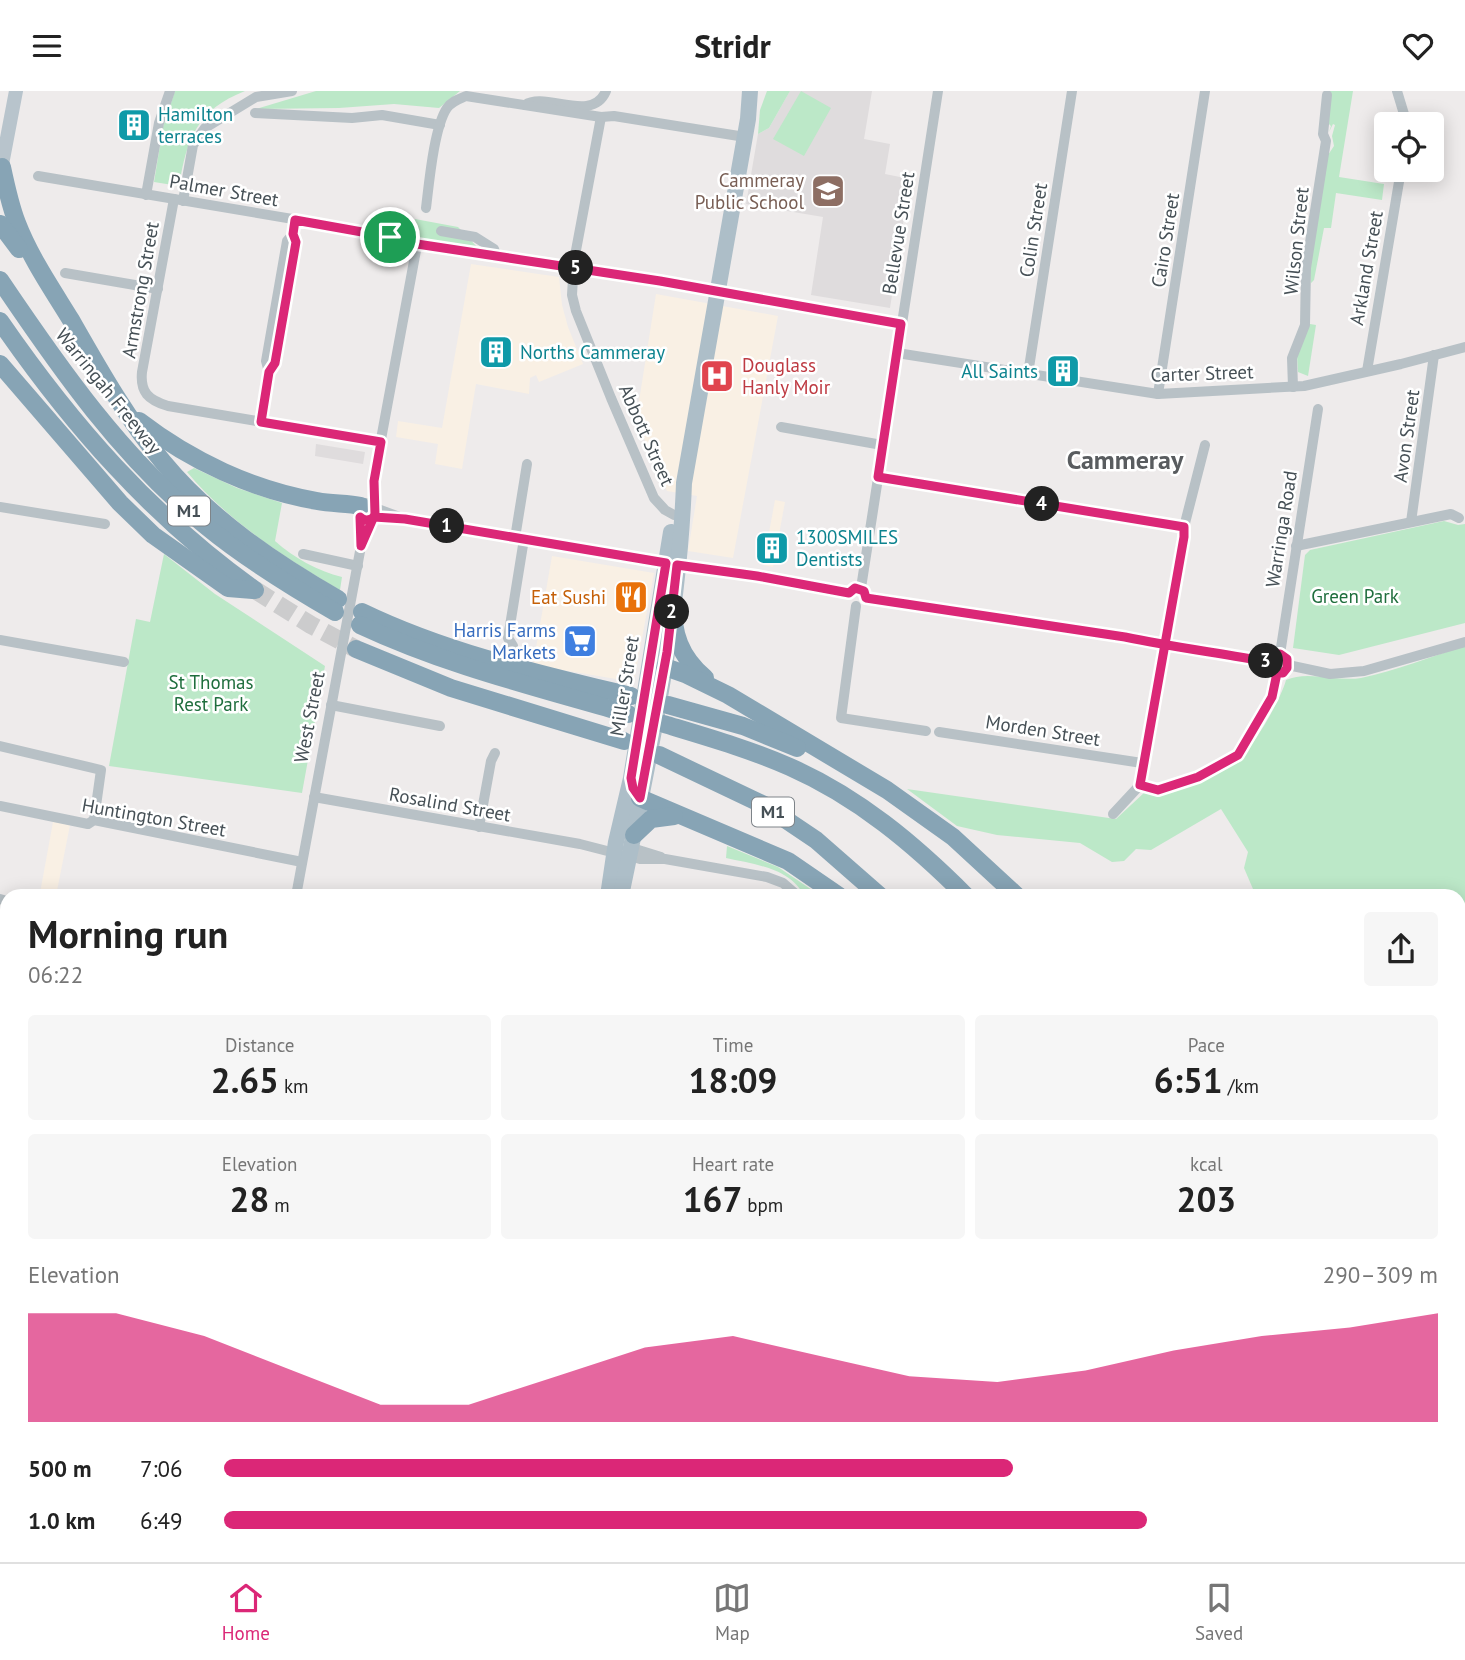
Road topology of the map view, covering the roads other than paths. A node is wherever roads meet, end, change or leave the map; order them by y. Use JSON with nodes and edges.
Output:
{"nodes":[{"id":1,"x":16,"y":91,"type":"edge"},
{"id":2,"x":170,"y":91,"type":"edge"},
{"id":3,"x":292,"y":91,"type":"edge"},
{"id":4,"x":606,"y":91,"type":"edge"},
{"id":5,"x":750,"y":91,"type":"edge"},
{"id":6,"x":761,"y":91,"type":"edge"},
{"id":7,"x":938,"y":91,"type":"edge"},
{"id":8,"x":1072,"y":91,"type":"edge"},
{"id":9,"x":1205,"y":91,"type":"edge"},
{"id":10,"x":1397,"y":91,"type":"edge"},
{"id":11,"x":1327,"y":95,"type":"dead end"},
{"id":12,"x":525,"y":105,"type":"junction"},
{"id":13,"x":1403,"y":112,"type":"edge"},
{"id":14,"x":254,"y":113,"type":"dead end"},
{"id":15,"x":601,"y":117,"type":"junction"},
{"id":16,"x":748,"y":118,"type":"junction"},
{"id":17,"x":440,"y":125,"type":"junction"},
{"id":18,"x":745,"y":137,"type":"junction"},
{"id":19,"x":1,"y":169,"type":"edge"},
{"id":20,"x":38,"y":176,"type":"dead end"},
{"id":21,"x":1399,"y":182,"type":"edge"},
{"id":22,"x":146,"y":195,"type":"junction"},
{"id":23,"x":178,"y":200,"type":"junction"},
{"id":24,"x":426,"y":208,"type":"dead end"},
{"id":25,"x":295,"y":220,"type":"junction"},
{"id":26,"x":0,"y":224,"type":"edge"},
{"id":27,"x":441,"y":231,"type":"dead end"},
{"id":28,"x":417,"y":244,"type":"junction"},
{"id":29,"x":497,"y":257,"type":"junction"},
{"id":30,"x":573,"y":268,"type":"junction"},
{"id":31,"x":65,"y":273,"type":"dead end"},
{"id":32,"x":0,"y":280,"type":"edge"},
{"id":33,"x":158,"y":289,"type":"junction"},
{"id":34,"x":718,"y":291,"type":"junction"},
{"id":35,"x":57,"y":298,"type":"junction"},
{"id":36,"x":0,"y":321,"type":"edge"},
{"id":37,"x":901,"y":324,"type":"junction"},
{"id":38,"x":0,"y":341,"type":"edge"},
{"id":39,"x":1465,"y":347,"type":"edge"},
{"id":40,"x":19,"y":349,"type":"junction"},
{"id":41,"x":897,"y":353,"type":"junction"},
{"id":42,"x":1434,"y":355,"type":"junction"},
{"id":43,"x":0,"y":364,"type":"edge"},
{"id":44,"x":1367,"y":371,"type":"junction"},
{"id":45,"x":1028,"y":374,"type":"junction"},
{"id":46,"x":7,"y":375,"type":"edge"},
{"id":47,"x":1293,"y":387,"type":"junction"},
{"id":48,"x":1158,"y":394,"type":"junction"},
{"id":49,"x":116,"y":395,"type":"junction"},
{"id":50,"x":1318,"y":409,"type":"dead end"},
{"id":51,"x":261,"y":422,"type":"junction"},
{"id":52,"x":781,"y":427,"type":"dead end"},
{"id":53,"x":381,"y":442,"type":"junction"},
{"id":54,"x":882,"y":445,"type":"junction"},
{"id":55,"x":1205,"y":445,"type":"dead end"},
{"id":56,"x":527,"y":464,"type":"dead end"},
{"id":57,"x":878,"y":477,"type":"junction"},
{"id":58,"x":684,"y":483,"type":"junction"},
{"id":59,"x":0,"y":507,"type":"edge"},
{"id":60,"x":368,"y":511,"type":"junction"},
{"id":61,"x":674,"y":515,"type":"junction"},
{"id":62,"x":1459,"y":517,"type":"dead end"},
{"id":63,"x":1411,"y":522,"type":"junction"},
{"id":64,"x":105,"y":524,"type":"dead end"},
{"id":65,"x":1184,"y":527,"type":"junction"},
{"id":66,"x":520,"y":538,"type":"junction"},
{"id":67,"x":1296,"y":546,"type":"junction"},
{"id":68,"x":303,"y":554,"type":"dead end"},
{"id":69,"x":671,"y":564,"type":"junction"},
{"id":70,"x":358,"y":566,"type":"junction"},
{"id":71,"x":849,"y":593,"type":"junction"},
{"id":72,"x":863,"y":593,"type":"junction"},
{"id":73,"x":673,"y":601,"type":"junction"},
{"id":74,"x":856,"y":605,"type":"junction"},
{"id":75,"x":349,"y":609,"type":"junction"},
{"id":76,"x":0,"y":640,"type":"edge"},
{"id":77,"x":1465,"y":642,"type":"edge"},
{"id":78,"x":1164,"y":644,"type":"junction"},
{"id":79,"x":513,"y":646,"type":"dead end"},
{"id":80,"x":356,"y":649,"type":"tunnel mouth"},
{"id":81,"x":1280,"y":654,"type":"junction"},
{"id":82,"x":1268,"y":662,"type":"junction"},
{"id":83,"x":124,"y":663,"type":"dead end"},
{"id":84,"x":1288,"y":665,"type":"junction"},
{"id":85,"x":665,"y":667,"type":"junction"},
{"id":86,"x":1277,"y":673,"type":"junction"},
{"id":87,"x":648,"y":695,"type":"junction"},
{"id":88,"x":728,"y":695,"type":"junction"},
{"id":89,"x":331,"y":705,"type":"junction"},
{"id":90,"x":664,"y":724,"type":"dead end"},
{"id":91,"x":440,"y":726,"type":"dead end"},
{"id":92,"x":926,"y":731,"type":"dead end"},
{"id":93,"x":939,"y":732,"type":"dead end"},
{"id":94,"x":624,"y":741,"type":"dead end"},
{"id":95,"x":0,"y":746,"type":"edge"},
{"id":96,"x":495,"y":753,"type":"dead end"},
{"id":97,"x":659,"y":755,"type":"dead end"},
{"id":98,"x":1142,"y":763,"type":"junction"},
{"id":99,"x":855,"y":771,"type":"junction"},
{"id":100,"x":636,"y":777,"type":"junction"},
{"id":101,"x":1140,"y":785,"type":"junction"},
{"id":102,"x":314,"y":797,"type":"junction"},
{"id":103,"x":640,"y":798,"type":"junction"},
{"id":104,"x":0,"y":806,"type":"edge"},
{"id":105,"x":1113,"y":814,"type":"dead end"},
{"id":106,"x":681,"y":816,"type":"junction"},
{"id":107,"x":94,"y":820,"type":"junction"},
{"id":108,"x":479,"y":827,"type":"junction"},
{"id":109,"x":626,"y":847,"type":"junction"},
{"id":110,"x":302,"y":862,"type":"junction"},
{"id":111,"x":297,"y":889,"type":"edge"},
{"id":112,"x":609,"y":889,"type":"edge"},
{"id":113,"x":622,"y":889,"type":"edge"},
{"id":114,"x":789,"y":889,"type":"edge"},
{"id":115,"x":829,"y":889,"type":"edge"},
{"id":116,"x":875,"y":889,"type":"edge"},
{"id":117,"x":959,"y":889,"type":"edge"},
{"id":118,"x":1010,"y":889,"type":"edge"}],
"edges":[{"from":1,"to":19,"type":"main road"},
{"from":2,"to":22,"type":"street"},
{"from":3,"to":23,"type":"street","name":"Armstrong Street"},
{"from":4,"to":12,"type":"street"},
{"from":5,"to":16,"type":"main road","name":"Miller Street"},
{"from":6,"to":16,"type":"main road","name":"Miller Street"},
{"from":7,"to":37,"type":"street","name":"Bellevue Street"},
{"from":8,"to":45,"type":"street","name":"Colin Street"},
{"from":9,"to":48,"type":"street","name":"Cairo Street"},
{"from":10,"to":13,"type":"street"},
{"from":11,"to":47,"type":"street","name":"Wilson Street"},
{"from":12,"to":15,"type":"street"},
{"from":12,"to":17,"type":"street"},
{"from":14,"to":17,"type":"street"},
{"from":15,"to":18,"type":"street"},
{"from":15,"to":30,"type":"street","name":"Abbott Street"},
{"from":16,"to":18,"type":"main road","name":"Miller Street"},
{"from":17,"to":24,"type":"street"},
{"from":18,"to":34,"type":"main road","name":"Miller Street"},
{"from":19,"to":35,"type":"highway"},
{"from":20,"to":22,"type":"street","name":"Palmer Street"},
{"from":21,"to":44,"type":"street","name":"Arkland Street"},
{"from":22,"to":23,"type":"street","name":"Palmer Street"},
{"from":23,"to":25,"type":"street","name":"Palmer Street"},
{"from":23,"to":33,"type":"street","name":"Armstrong Street"},
{"from":25,"to":28,"type":"street","name":"Palmer Street"},
{"from":25,"to":51,"type":"street"},
{"from":26,"to":35,"type":"highway"},
{"from":27,"to":29,"type":"street"},
{"from":28,"to":29,"type":"street","name":"Palmer Street"},
{"from":28,"to":53,"type":"street","name":"West Street"},
{"from":29,"to":30,"type":"street","name":"Palmer Street"},
{"from":30,"to":34,"type":"street","name":"Palmer Street"},
{"from":30,"to":61,"type":"street","name":"Abbott Street"},
{"from":31,"to":33,"type":"street"},
{"from":32,"to":75,"type":"highway","name":"Warringah Freeway","number":"M1"},
{"from":33,"to":51,"type":"street","name":"Armstrong Street"},
{"from":34,"to":37,"type":"street","name":"Palmer Street"},
{"from":34,"to":58,"type":"main road","name":"Miller Street"},
{"from":35,"to":49,"type":"highway"},
{"from":36,"to":40,"type":"highway","number":"M1"},
{"from":37,"to":41,"type":"street","name":"Bellevue Street"},
{"from":38,"to":40,"type":"highway"},
{"from":39,"to":42,"type":"street","name":"Carter Street"},
{"from":40,"to":46,"type":"highway","number":"M1"},
{"from":41,"to":45,"type":"street","name":"Carter Street"},
{"from":41,"to":54,"type":"street","name":"Bellevue Street"},
{"from":42,"to":44,"type":"street","name":"Carter Street"},
{"from":42,"to":63,"type":"street","name":"Avon Street"},
{"from":43,"to":46,"type":"highway"},
{"from":44,"to":47,"type":"street","name":"Carter Street"},
{"from":45,"to":48,"type":"street","name":"Carter Street"},
{"from":47,"to":48,"type":"street","name":"Carter Street"},
{"from":49,"to":60,"type":"highway"},
{"from":49,"to":75,"type":"highway"},
{"from":50,"to":67,"type":"street","name":"Warringa Road"},
{"from":51,"to":53,"type":"street"},
{"from":52,"to":54,"type":"street"},
{"from":53,"to":60,"type":"street","name":"West Street"},
{"from":54,"to":57,"type":"street","name":"Bellevue Street"},
{"from":55,"to":65,"type":"street"},
{"from":56,"to":66,"type":"street"},
{"from":57,"to":65,"type":"street"},
{"from":57,"to":72,"type":"street","name":"Bellevue Street"},
{"from":58,"to":61,"type":"main road","name":"Miller Street"},
{"from":58,"to":69,"type":"main road","name":"Miller Street"},
{"from":59,"to":64,"type":"street"},
{"from":60,"to":66,"type":"street"},
{"from":60,"to":70,"type":"street","name":"West Street"},
{"from":61,"to":69,"type":"main road","name":"Miller Street"},
{"from":62,"to":63,"type":"street"},
{"from":63,"to":67,"type":"street"},
{"from":65,"to":78,"type":"street"},
{"from":66,"to":69,"type":"street"},
{"from":66,"to":79,"type":"street"},
{"from":67,"to":81,"type":"street","name":"Warringa Road"},
{"from":68,"to":70,"type":"street"},
{"from":69,"to":71,"type":"street"},
{"from":69,"to":73,"type":"main road","name":"Miller Street"},
{"from":69,"to":87,"type":"main road","name":"Miller Street"},
{"from":70,"to":75,"type":"street","name":"West Street"},
{"from":71,"to":72,"type":"street"},
{"from":71,"to":74,"type":"street"},
{"from":72,"to":74,"type":"street"},
{"from":72,"to":78,"type":"street"},
{"from":73,"to":85,"type":"main road","name":"Miller Street"},
{"from":73,"to":88,"type":"highway"},
{"from":74,"to":92,"type":"street"},
{"from":75,"to":87,"type":"highway"},
{"from":75,"to":89,"type":"street","name":"West Street"},
{"from":76,"to":83,"type":"street"},
{"from":77,"to":84,"type":"street"},
{"from":78,"to":82,"type":"street"},
{"from":78,"to":98,"type":"street"},
{"from":80,"to":94,"type":"highway"},
{"from":81,"to":82,"type":"street"},
{"from":81,"to":84,"type":"street"},
{"from":82,"to":86,"type":"street"},
{"from":84,"to":86,"type":"street"},
{"from":85,"to":87,"type":"main road","name":"Miller Street"},
{"from":85,"to":88,"type":"highway"},
{"from":86,"to":101,"type":"street"},
{"from":87,"to":99,"type":"highway"},
{"from":87,"to":100,"type":"main road","name":"Miller Street"},
{"from":88,"to":99,"type":"highway"},
{"from":89,"to":91,"type":"street"},
{"from":89,"to":102,"type":"street","name":"West Street"},
{"from":90,"to":117,"type":"highway","number":"M1"},
{"from":93,"to":98,"type":"street","name":"Morden Street"},
{"from":95,"to":107,"type":"street"},
{"from":96,"to":108,"type":"street"},
{"from":97,"to":116,"type":"highway","number":"M1"},
{"from":98,"to":101,"type":"street"},
{"from":99,"to":118,"type":"highway"},
{"from":100,"to":103,"type":"main road"},
{"from":100,"to":109,"type":"main road","name":"Miller Street"},
{"from":101,"to":105,"type":"street"},
{"from":102,"to":108,"type":"street","name":"Rosalind Street"},
{"from":102,"to":110,"type":"street","name":"West Street"},
{"from":103,"to":106,"type":"highway"},
{"from":103,"to":109,"type":"main road"},
{"from":104,"to":107,"type":"street","name":"Huntington Street"},
{"from":106,"to":109,"type":"highway"},
{"from":106,"to":115,"type":"highway"},
{"from":107,"to":110,"type":"street","name":"Huntington Street"},
{"from":108,"to":109,"type":"street","name":"Rosalind Street"},
{"from":109,"to":112,"type":"main road"},
{"from":109,"to":113,"type":"main road"},
{"from":109,"to":114,"type":"street","name":"Rosalind Street"},
{"from":110,"to":111,"type":"street","name":"West Street"}]}
